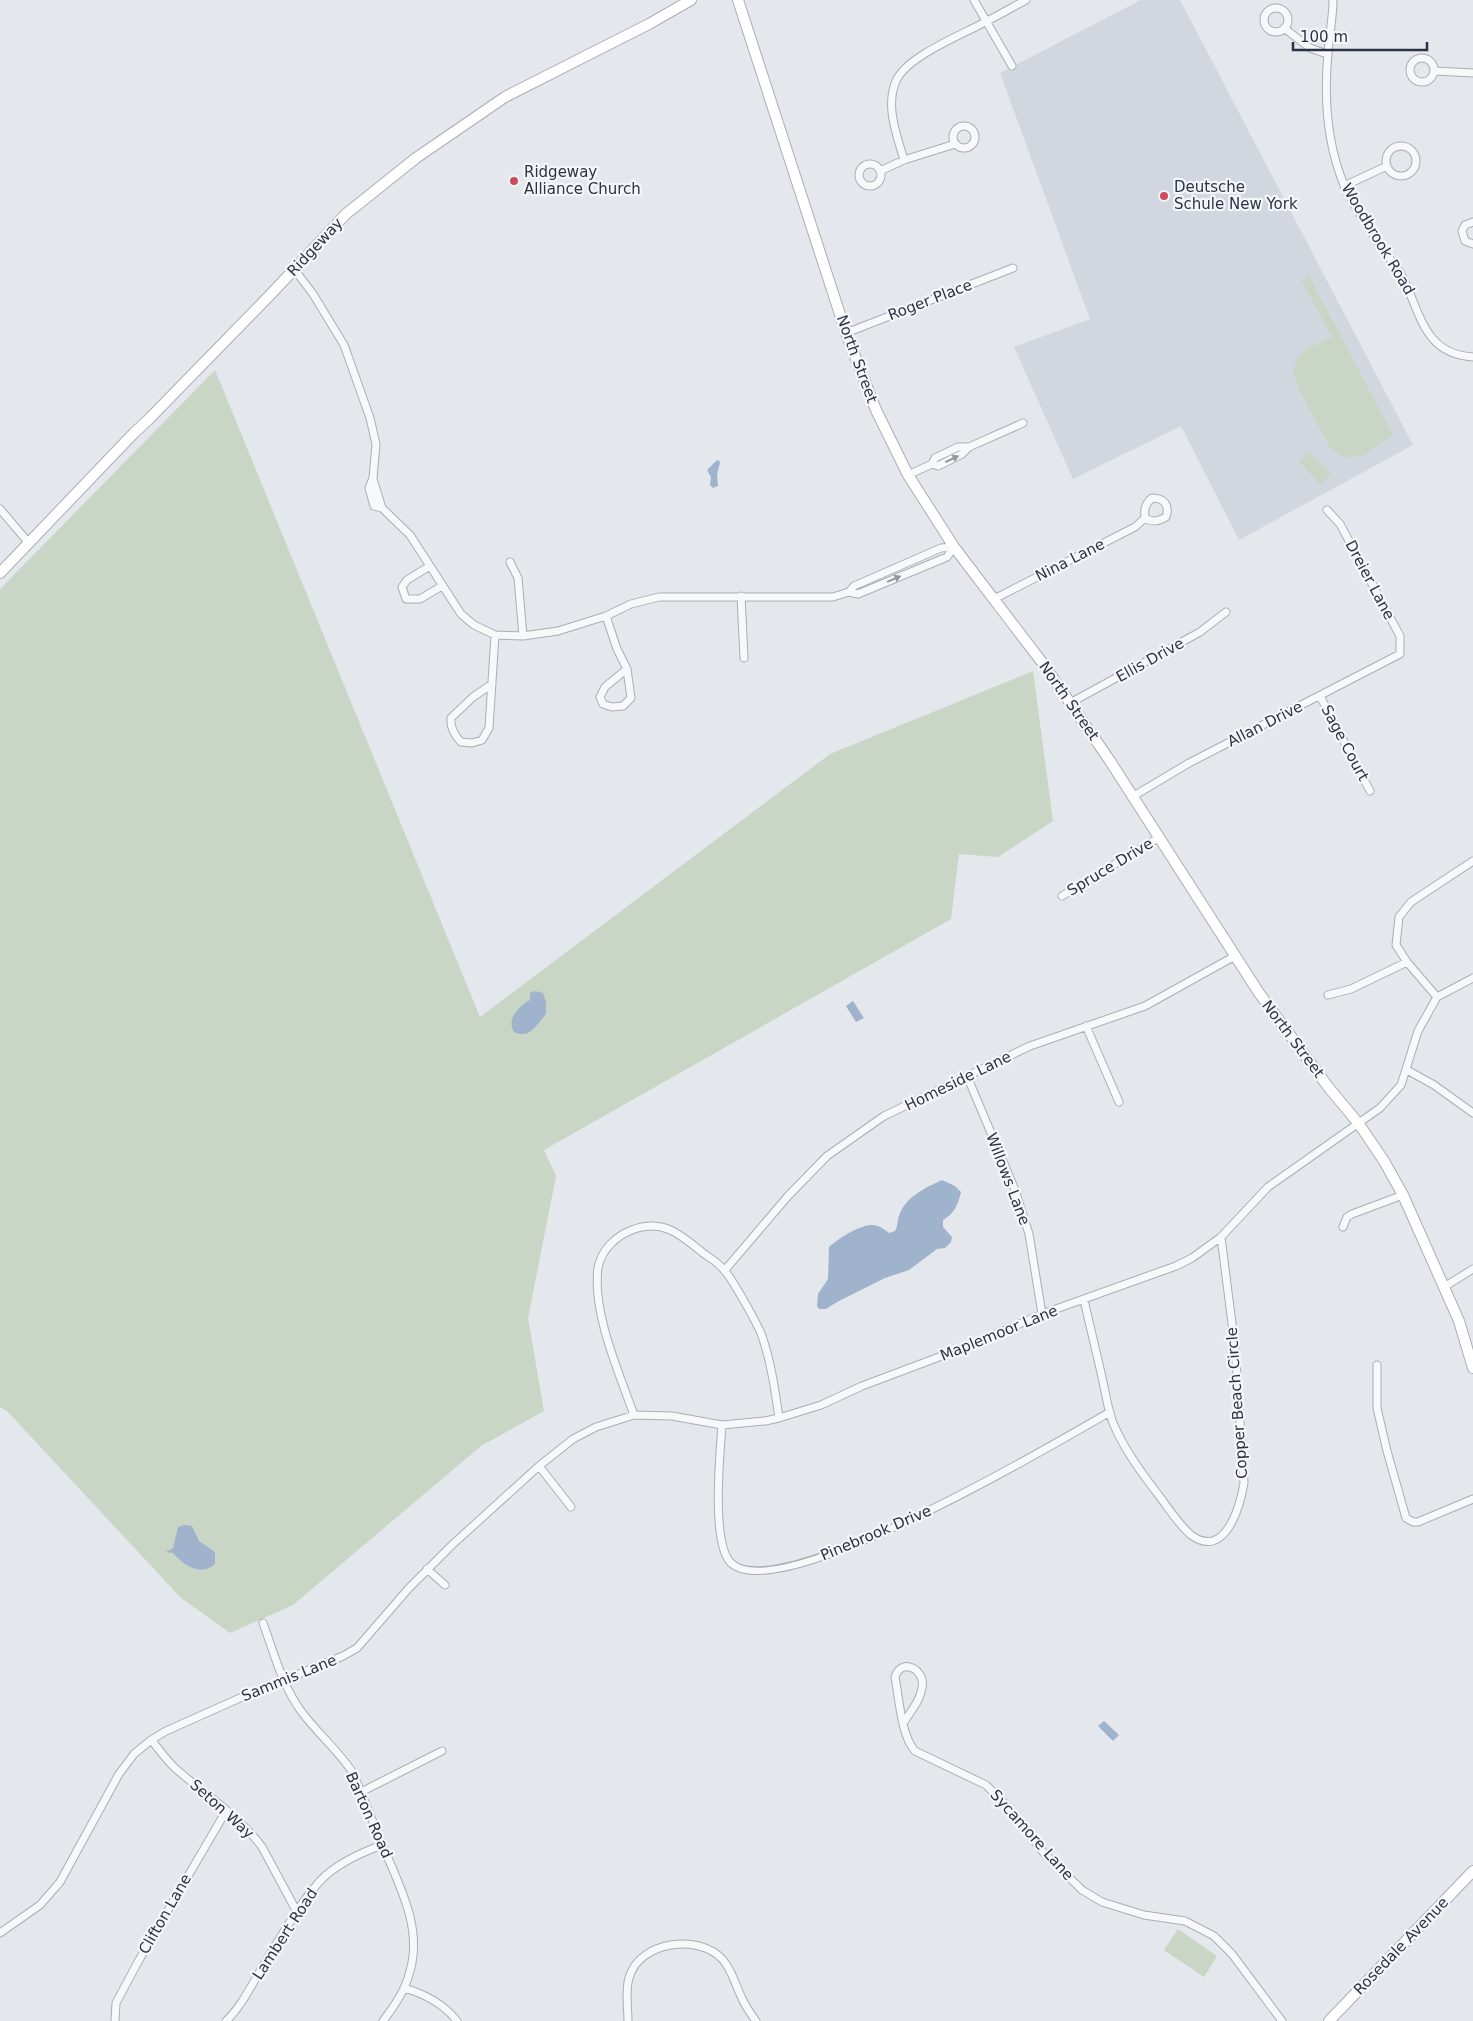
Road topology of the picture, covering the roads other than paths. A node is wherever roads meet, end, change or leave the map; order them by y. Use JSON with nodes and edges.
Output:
{"nodes":[{"id":1,"x":691,"y":0,"type":"edge"},
{"id":2,"x":738,"y":0,"type":"edge"},
{"id":3,"x":974,"y":0,"type":"edge"},
{"id":4,"x":1026,"y":0,"type":"edge"},
{"id":5,"x":1333,"y":0,"type":"edge"},
{"id":6,"x":987,"y":22,"type":"junction"},
{"id":7,"x":1284,"y":28,"type":"dead end"},
{"id":8,"x":1328,"y":54,"type":"junction"},
{"id":9,"x":1012,"y":66,"type":"dead end"},
{"id":10,"x":1435,"y":71,"type":"dead end"},
{"id":11,"x":1473,"y":73,"type":"edge"},
{"id":12,"x":956,"y":144,"type":"dead end"},
{"id":13,"x":904,"y":160,"type":"junction"},
{"id":14,"x":1387,"y":166,"type":"junction"},
{"id":15,"x":880,"y":172,"type":"dead end"},
{"id":16,"x":1344,"y":186,"type":"junction"},
{"id":17,"x":1473,"y":222,"type":"edge"},
{"id":18,"x":1473,"y":244,"type":"edge"},
{"id":19,"x":1013,"y":268,"type":"dead end"},
{"id":20,"x":294,"y":269,"type":"junction"},
{"id":21,"x":846,"y":333,"type":"junction"},
{"id":22,"x":1473,"y":357,"type":"edge"},
{"id":23,"x":1023,"y":423,"type":"dead end"},
{"id":24,"x":908,"y":475,"type":"junction"},
{"id":25,"x":0,"y":509,"type":"edge"},
{"id":26,"x":1328,"y":510,"type":"dead end"},
{"id":27,"x":1146,"y":518,"type":"dead end"},
{"id":28,"x":28,"y":542,"type":"junction"},
{"id":29,"x":954,"y":547,"type":"junction"},
{"id":30,"x":510,"y":562,"type":"dead end"},
{"id":31,"x":430,"y":566,"type":"junction"},
{"id":32,"x":0,"y":573,"type":"edge"},
{"id":33,"x":442,"y":586,"type":"junction"},
{"id":34,"x":741,"y":596,"type":"junction"},
{"id":35,"x":994,"y":599,"type":"junction"},
{"id":36,"x":1226,"y":612,"type":"dead end"},
{"id":37,"x":606,"y":616,"type":"junction"},
{"id":38,"x":495,"y":635,"type":"junction"},
{"id":39,"x":523,"y":636,"type":"junction"},
{"id":40,"x":1400,"y":654,"type":"joint"},
{"id":41,"x":744,"y":658,"type":"dead end"},
{"id":42,"x":627,"y":669,"type":"junction"},
{"id":43,"x":492,"y":684,"type":"junction"},
{"id":44,"x":1320,"y":696,"type":"junction"},
{"id":45,"x":1070,"y":703,"type":"junction"},
{"id":46,"x":1370,"y":791,"type":"dead end"},
{"id":47,"x":1132,"y":797,"type":"junction"},
{"id":48,"x":1158,"y":838,"type":"junction"},
{"id":49,"x":1473,"y":861,"type":"edge"},
{"id":50,"x":1062,"y":896,"type":"dead end"},
{"id":51,"x":1235,"y":956,"type":"junction"},
{"id":52,"x":1407,"y":962,"type":"junction"},
{"id":53,"x":1473,"y":978,"type":"edge"},
{"id":54,"x":1328,"y":994,"type":"dead end"},
{"id":55,"x":1438,"y":997,"type":"junction"},
{"id":56,"x":1086,"y":1026,"type":"junction"},
{"id":57,"x":1407,"y":1070,"type":"junction"},
{"id":58,"x":967,"y":1076,"type":"junction"},
{"id":59,"x":1119,"y":1102,"type":"dead end"},
{"id":60,"x":1473,"y":1113,"type":"edge"},
{"id":61,"x":1359,"y":1124,"type":"junction"},
{"id":62,"x":1402,"y":1195,"type":"junction"},
{"id":63,"x":1343,"y":1227,"type":"dead end"},
{"id":64,"x":1221,"y":1237,"type":"junction"},
{"id":65,"x":1473,"y":1269,"type":"edge"},
{"id":66,"x":725,"y":1270,"type":"junction"},
{"id":67,"x":1444,"y":1287,"type":"junction"},
{"id":68,"x":1084,"y":1300,"type":"junction"},
{"id":69,"x":1042,"y":1314,"type":"junction"},
{"id":70,"x":1376,"y":1365,"type":"dead end"},
{"id":71,"x":1473,"y":1368,"type":"edge"},
{"id":72,"x":1110,"y":1412,"type":"junction"},
{"id":73,"x":634,"y":1415,"type":"junction"},
{"id":74,"x":780,"y":1418,"type":"junction"},
{"id":75,"x":722,"y":1425,"type":"junction"},
{"id":76,"x":596,"y":1426,"type":"joint"},
{"id":77,"x":539,"y":1466,"type":"junction"},
{"id":78,"x":1473,"y":1499,"type":"edge"},
{"id":79,"x":571,"y":1506,"type":"dead end"},
{"id":80,"x":427,"y":1569,"type":"junction"},
{"id":81,"x":445,"y":1586,"type":"dead end"},
{"id":82,"x":263,"y":1623,"type":"dead end"},
{"id":83,"x":284,"y":1680,"type":"junction"},
{"id":84,"x":904,"y":1722,"type":"junction"},
{"id":85,"x":151,"y":1740,"type":"junction"},
{"id":86,"x":442,"y":1751,"type":"dead end"},
{"id":87,"x":361,"y":1792,"type":"junction"},
{"id":88,"x":226,"y":1811,"type":"junction"},
{"id":89,"x":382,"y":1845,"type":"junction"},
{"id":90,"x":1473,"y":1871,"type":"edge"},
{"id":91,"x":298,"y":1912,"type":"junction"},
{"id":92,"x":0,"y":1933,"type":"edge"},
{"id":93,"x":404,"y":1988,"type":"junction"},
{"id":94,"x":115,"y":2021,"type":"edge"},
{"id":95,"x":226,"y":2021,"type":"edge"},
{"id":96,"x":383,"y":2021,"type":"edge"},
{"id":97,"x":457,"y":2021,"type":"edge"},
{"id":98,"x":628,"y":2021,"type":"edge"},
{"id":99,"x":756,"y":2021,"type":"edge"},
{"id":100,"x":1282,"y":2021,"type":"edge"},
{"id":101,"x":1329,"y":2021,"type":"edge"}],
"edges":[{"from":1,"to":20,"type":"main road","name":"Ridgeway"},
{"from":2,"to":21,"type":"main road","name":"North Street"},
{"from":3,"to":6,"type":"street"},
{"from":4,"to":6,"type":"street"},
{"from":5,"to":8,"type":"street","name":"Woodbrook Road"},
{"from":6,"to":9,"type":"street"},
{"from":6,"to":13,"type":"street"},
{"from":7,"to":8,"type":"street"},
{"from":8,"to":16,"type":"street","name":"Woodbrook Road"},
{"from":10,"to":11,"type":"street"},
{"from":12,"to":13,"type":"street"},
{"from":13,"to":15,"type":"street"},
{"from":14,"to":14,"type":"street"},
{"from":14,"to":16,"type":"street"},
{"from":16,"to":22,"type":"street","name":"Woodbrook Road"},
{"from":17,"to":18,"type":"street"},
{"from":19,"to":21,"type":"street","name":"Roger Place"},
{"from":20,"to":28,"type":"main road","name":"Ridgeway"},
{"from":20,"to":31,"type":"street"},
{"from":21,"to":24,"type":"main road","name":"North Street"},
{"from":23,"to":24,"type":"street"},
{"from":24,"to":29,"type":"main road","name":"North Street"},
{"from":25,"to":28,"type":"street"},
{"from":26,"to":40,"type":"street","name":"Dreier Lane"},
{"from":27,"to":35,"type":"street","name":"Nina Lane"},
{"from":28,"to":32,"type":"main road","name":"Ridgeway"},
{"from":29,"to":34,"type":"street"},
{"from":29,"to":35,"type":"main road","name":"North Street"},
{"from":30,"to":39,"type":"street"},
{"from":31,"to":33,"type":"street"},
{"from":31,"to":33,"type":"street"},
{"from":33,"to":38,"type":"street"},
{"from":34,"to":37,"type":"street"},
{"from":34,"to":41,"type":"street"},
{"from":35,"to":45,"type":"main road","name":"North Street"},
{"from":36,"to":45,"type":"street","name":"Ellis Drive"},
{"from":37,"to":39,"type":"street"},
{"from":37,"to":42,"type":"street"},
{"from":38,"to":39,"type":"street"},
{"from":38,"to":43,"type":"street"},
{"from":40,"to":44,"type":"street","name":"Allan Drive"},
{"from":42,"to":42,"type":"street"},
{"from":43,"to":43,"type":"street"},
{"from":44,"to":46,"type":"street","name":"Sage Court"},
{"from":44,"to":47,"type":"street","name":"Allan Drive"},
{"from":45,"to":47,"type":"main road","name":"North Street"},
{"from":47,"to":48,"type":"main road","name":"North Street"},
{"from":48,"to":50,"type":"street","name":"Spruce Drive"},
{"from":48,"to":51,"type":"main road","name":"North Street"},
{"from":49,"to":52,"type":"street"},
{"from":51,"to":56,"type":"street","name":"Homeside Lane"},
{"from":51,"to":61,"type":"main road","name":"North Street"},
{"from":52,"to":54,"type":"street"},
{"from":52,"to":55,"type":"street"},
{"from":53,"to":55,"type":"street"},
{"from":55,"to":57,"type":"street","name":"Maplemoor Lane"},
{"from":56,"to":58,"type":"street","name":"Homeside Lane"},
{"from":56,"to":59,"type":"street"},
{"from":57,"to":60,"type":"street"},
{"from":57,"to":61,"type":"street","name":"Maplemoor Lane"},
{"from":58,"to":66,"type":"street","name":"Homeside Lane"},
{"from":58,"to":69,"type":"street","name":"Willows Lane"},
{"from":61,"to":62,"type":"main road","name":"North Street"},
{"from":61,"to":64,"type":"street","name":"Maplemoor Lane"},
{"from":62,"to":63,"type":"street"},
{"from":62,"to":67,"type":"main road","name":"North Street"},
{"from":64,"to":68,"type":"street","name":"Maplemoor Lane"},
{"from":64,"to":72,"type":"street","name":"Copper Beach Circle"},
{"from":65,"to":67,"type":"street"},
{"from":66,"to":73,"type":"street"},
{"from":66,"to":74,"type":"street"},
{"from":67,"to":71,"type":"main road","name":"North Street"},
{"from":68,"to":69,"type":"street","name":"Maplemoor Lane"},
{"from":68,"to":72,"type":"street","name":"Copper Beach Circle"},
{"from":69,"to":74,"type":"street","name":"Maplemoor Lane"},
{"from":70,"to":78,"type":"street"},
{"from":72,"to":75,"type":"street","name":"Pinebrook Drive"},
{"from":73,"to":75,"type":"street","name":"Maplemoor Lane"},
{"from":73,"to":76,"type":"street","name":"Maplemoor Lane"},
{"from":74,"to":75,"type":"street","name":"Maplemoor Lane"},
{"from":76,"to":77,"type":"street","name":"Sammis Lane"},
{"from":77,"to":79,"type":"street"},
{"from":77,"to":80,"type":"street","name":"Sammis Lane"},
{"from":80,"to":81,"type":"street"},
{"from":80,"to":83,"type":"street","name":"Sammis Lane"},
{"from":82,"to":83,"type":"street","name":"Barton Road"},
{"from":83,"to":85,"type":"street","name":"Sammis Lane"},
{"from":83,"to":87,"type":"street","name":"Barton Road"},
{"from":84,"to":84,"type":"street","name":"Sycamore Lane"},
{"from":84,"to":100,"type":"street","name":"Sycamore Lane"},
{"from":85,"to":88,"type":"street","name":"Seton Way"},
{"from":85,"to":92,"type":"street","name":"Sammis Lane"},
{"from":86,"to":87,"type":"street"},
{"from":87,"to":89,"type":"street","name":"Barton Road"},
{"from":88,"to":91,"type":"street","name":"Seton Way"},
{"from":88,"to":94,"type":"street","name":"Clifton Lane"},
{"from":89,"to":91,"type":"street","name":"Lambert Road"},
{"from":89,"to":93,"type":"street","name":"Barton Road"},
{"from":90,"to":101,"type":"main road","name":"Rosedale Avenue"},
{"from":91,"to":95,"type":"street","name":"Lambert Road"},
{"from":93,"to":96,"type":"street","name":"Barton Road"},
{"from":93,"to":97,"type":"street"},
{"from":98,"to":99,"type":"street"}]}
